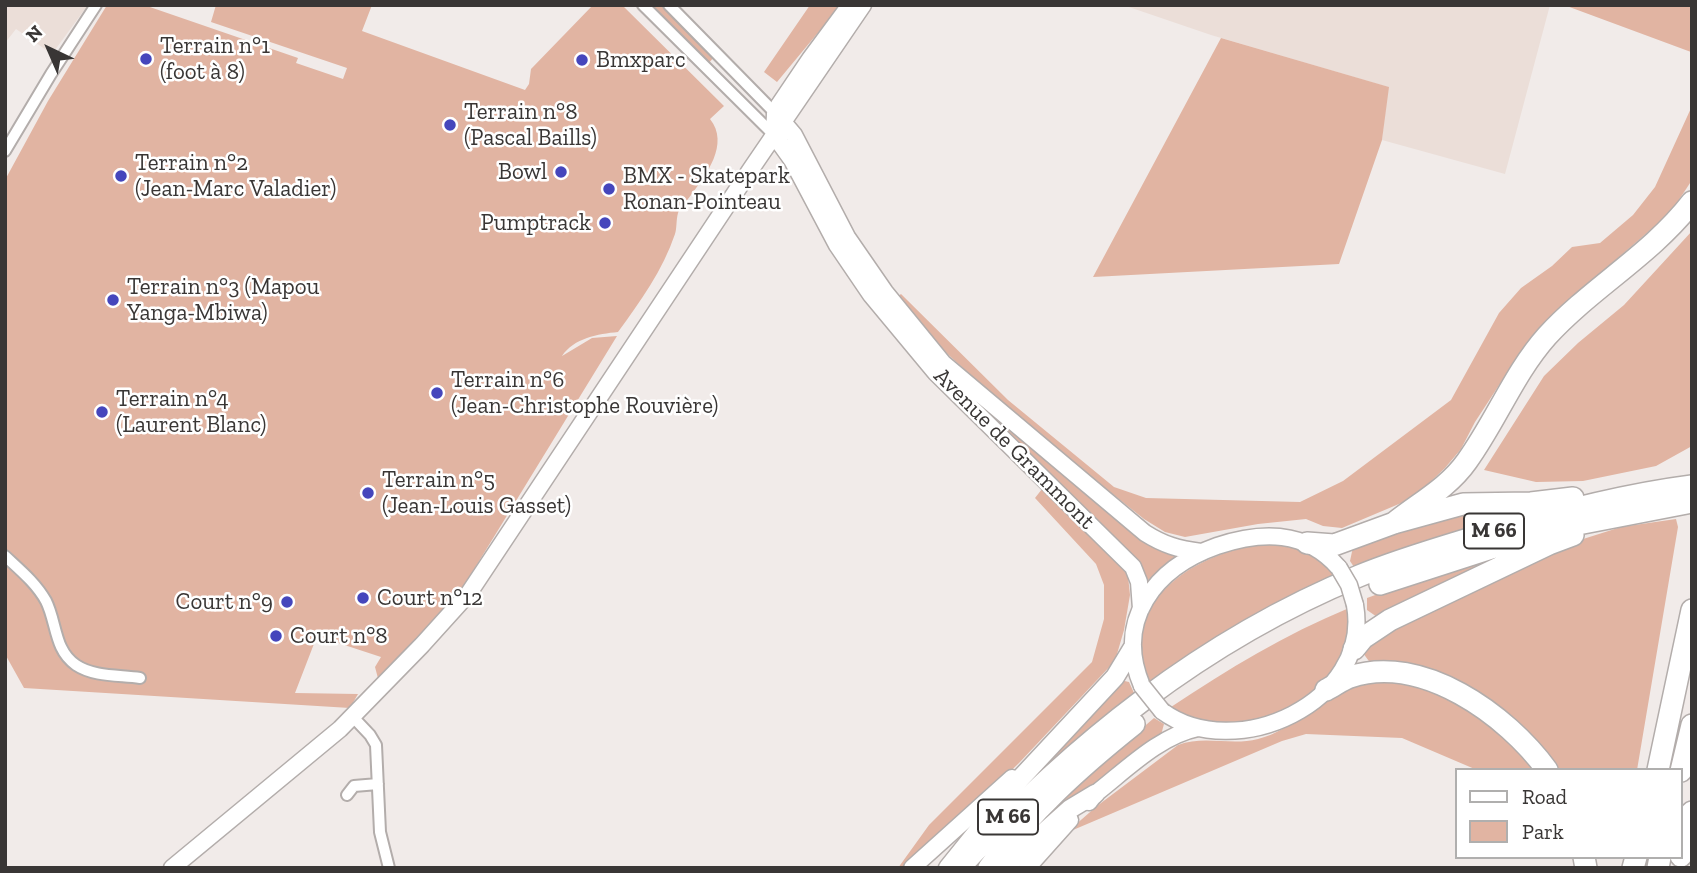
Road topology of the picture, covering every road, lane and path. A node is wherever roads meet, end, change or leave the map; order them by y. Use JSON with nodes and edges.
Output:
{"nodes":[{"id":1,"x":96,"y":5,"type":"edge"},
{"id":2,"x":643,"y":5,"type":"edge"},
{"id":3,"x":669,"y":5,"type":"edge"},
{"id":4,"x":850,"y":5,"type":"edge"},
{"id":5,"x":863,"y":5,"type":"edge"},
{"id":6,"x":777,"y":123,"type":"junction"},
{"id":7,"x":5,"y":151,"type":"edge"},
{"id":8,"x":758,"y":158,"type":"junction"},
{"id":9,"x":792,"y":160,"type":"junction"},
{"id":10,"x":1692,"y":202,"type":"edge"},
{"id":11,"x":878,"y":294,"type":"junction"},
{"id":12,"x":1692,"y":486,"type":"edge"},
{"id":13,"x":1632,"y":495,"type":"junction"},
{"id":14,"x":1663,"y":498,"type":"junction"},
{"id":15,"x":1692,"y":502,"type":"edge"},
{"id":16,"x":1593,"y":519,"type":"junction"},
{"id":17,"x":1394,"y":523,"type":"junction"},
{"id":18,"x":1307,"y":543,"type":"junction"},
{"id":19,"x":1201,"y":552,"type":"junction"},
{"id":20,"x":5,"y":556,"type":"edge"},
{"id":21,"x":1140,"y":609,"type":"junction"},
{"id":22,"x":1692,"y":610,"type":"edge"},
{"id":23,"x":1132,"y":649,"type":"junction"},
{"id":24,"x":1353,"y":649,"type":"junction"},
{"id":25,"x":140,"y":678,"type":"dead end"},
{"id":26,"x":1326,"y":690,"type":"junction"},
{"id":27,"x":353,"y":717,"type":"junction"},
{"id":28,"x":1692,"y":725,"type":"edge"},
{"id":29,"x":1198,"y":728,"type":"junction"},
{"id":30,"x":1062,"y":732,"type":"junction"},
{"id":31,"x":1546,"y":768,"type":"edge"},
{"id":32,"x":1658,"y":768,"type":"edge"},
{"id":33,"x":1682,"y":768,"type":"edge"},
{"id":34,"x":378,"y":784,"type":"junction"},
{"id":35,"x":1095,"y":794,"type":"junction"},
{"id":36,"x":347,"y":795,"type":"dead end"},
{"id":37,"x":1692,"y":812,"type":"edge"},
{"id":38,"x":1683,"y":848,"type":"edge"},
{"id":39,"x":1692,"y":851,"type":"edge"},
{"id":40,"x":172,"y":868,"type":"edge"},
{"id":41,"x":389,"y":868,"type":"edge"},
{"id":42,"x":912,"y":868,"type":"edge"},
{"id":43,"x":948,"y":868,"type":"edge"},
{"id":44,"x":959,"y":868,"type":"edge"},
{"id":45,"x":989,"y":868,"type":"edge"},
{"id":46,"x":1004,"y":868,"type":"edge"},
{"id":47,"x":1027,"y":868,"type":"edge"},
{"id":48,"x":1686,"y":868,"type":"edge"}],
"edges":[{"from":1,"to":7,"type":"street"},
{"from":2,"to":6,"type":"street"},
{"from":3,"to":6,"type":"street"},
{"from":4,"to":6,"type":"main road"},
{"from":5,"to":6,"type":"main road"},
{"from":6,"to":8,"type":"main road"},
{"from":6,"to":9,"type":"main road","name":"Avenue de Grammont"},
{"from":6,"to":11,"type":"main road","name":"Avenue de Grammont"},
{"from":8,"to":9,"type":"main road"},
{"from":8,"to":27,"type":"main road"},
{"from":9,"to":11,"type":"main road","name":"Avenue de Grammont"},
{"from":10,"to":17,"type":"highway"},
{"from":11,"to":19,"type":"main road","name":"Avenue de Grammont"},
{"from":11,"to":21,"type":"main road","name":"Avenue de Grammont"},
{"from":12,"to":14,"type":"highway","number":"M 66"},
{"from":13,"to":14,"type":"highway","number":"M 66"},
{"from":13,"to":17,"type":"highway","number":"M 66"},
{"from":13,"to":44,"type":"highway","number":"M 66"},
{"from":14,"to":15,"type":"highway","number":"M 66"},
{"from":14,"to":16,"type":"highway","number":"M 66"},
{"from":16,"to":24,"type":"highway","number":"M 66"},
{"from":16,"to":45,"type":"highway","number":"M 66"},
{"from":17,"to":18,"type":"highway","number":"M 66"},
{"from":18,"to":19,"type":"main road"},
{"from":18,"to":24,"type":"main road","bridge":true},
{"from":19,"to":21,"type":"main road"},
{"from":20,"to":25,"type":"street"},
{"from":21,"to":23,"type":"main road"},
{"from":22,"to":32,"type":"highway"},
{"from":23,"to":29,"type":"main road","bridge":true},
{"from":23,"to":30,"type":"main road","number":"M 66"},
{"from":24,"to":26,"type":"main road"},
{"from":26,"to":29,"type":"main road"},
{"from":26,"to":31,"type":"highway"},
{"from":27,"to":34,"type":"street"},
{"from":27,"to":40,"type":"main road"},
{"from":28,"to":33,"type":"highway"},
{"from":29,"to":35,"type":"main road","number":"M 66"},
{"from":30,"to":42,"type":"main road"},
{"from":30,"to":43,"type":"main road","number":"M 66"},
{"from":34,"to":36,"type":"street"},
{"from":34,"to":41,"type":"street"},
{"from":35,"to":46,"type":"main road","number":"M 66"},
{"from":35,"to":47,"type":"main road","number":"M 66"},
{"from":37,"to":38,"type":"highway"},
{"from":39,"to":48,"type":"highway"}]}
